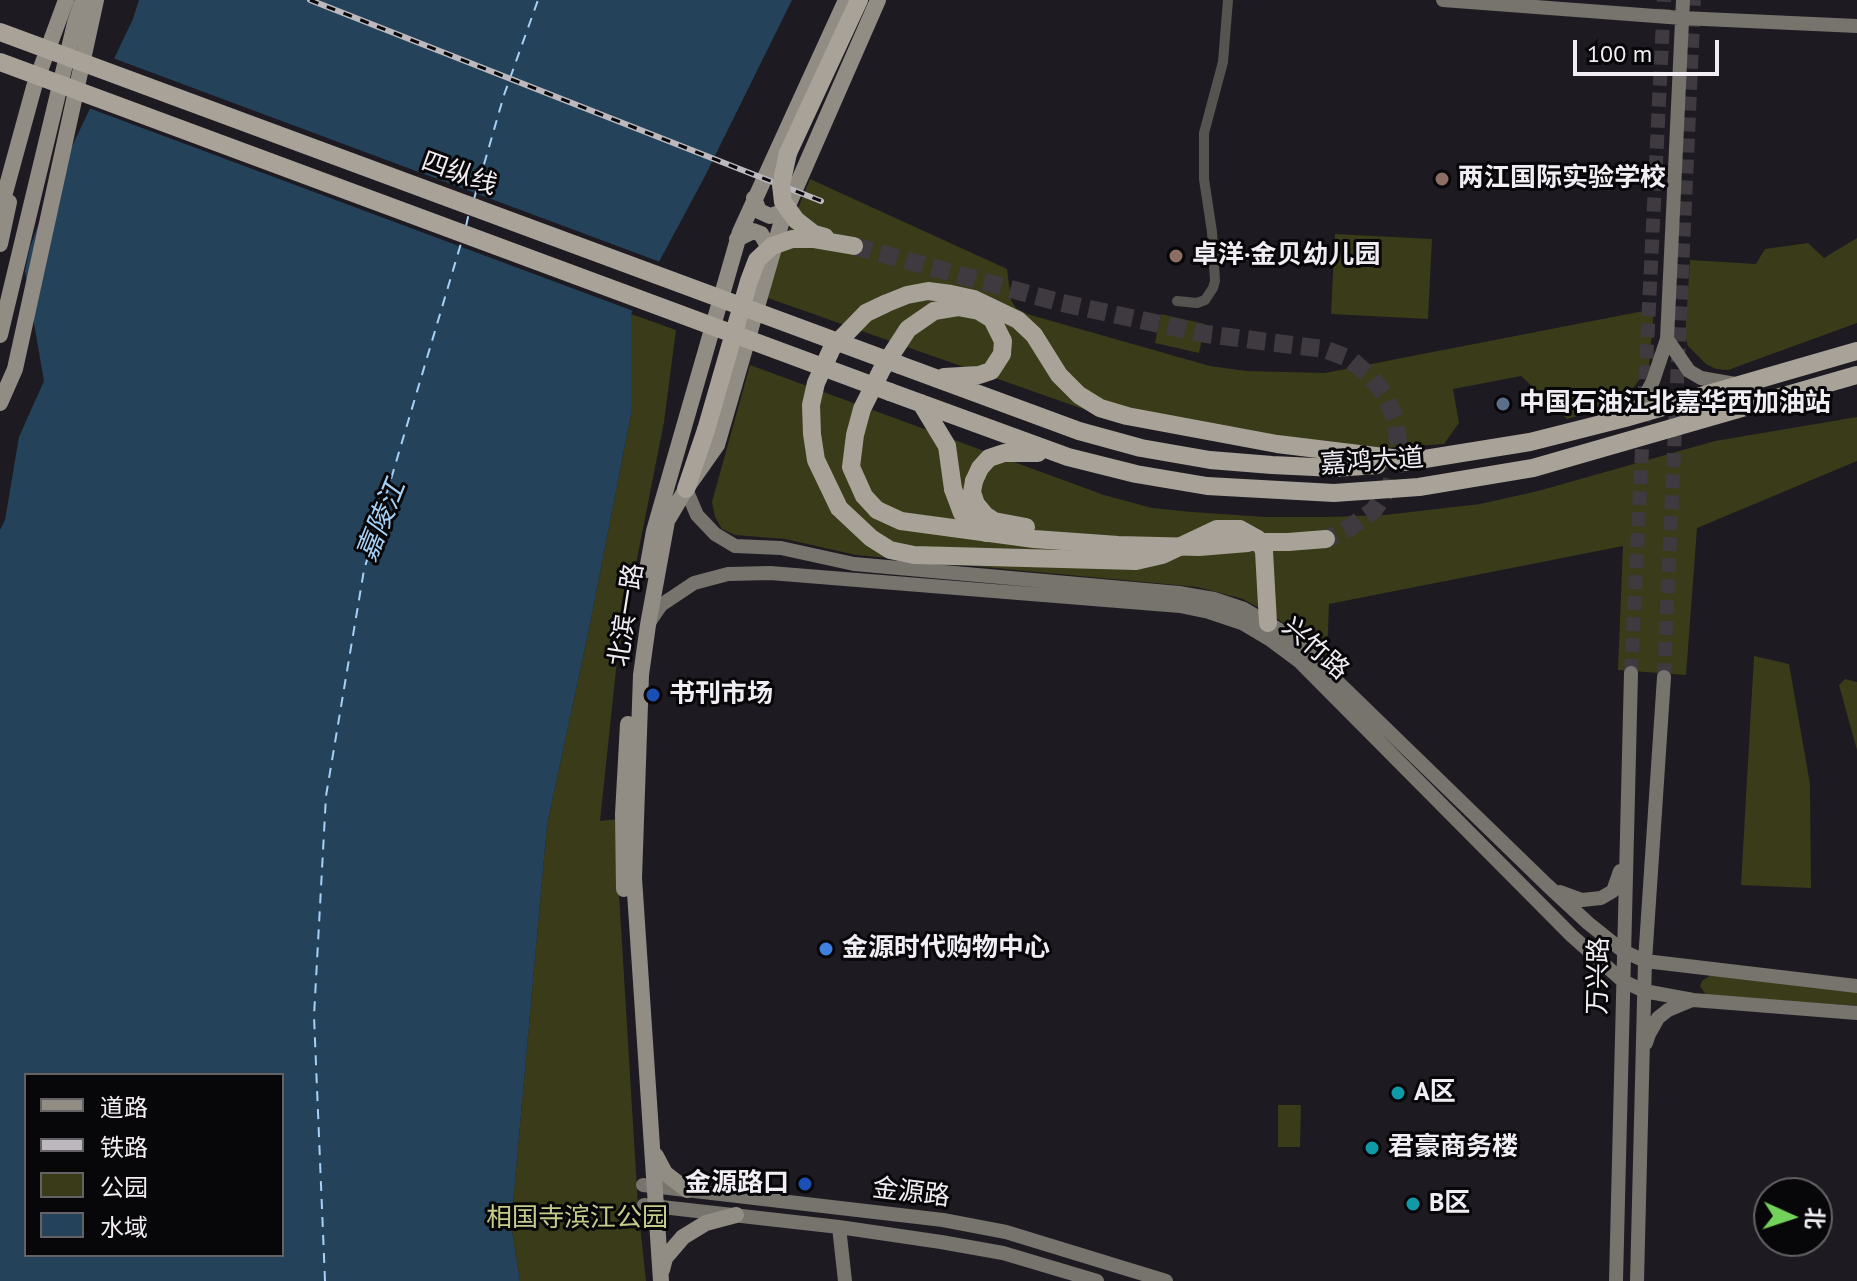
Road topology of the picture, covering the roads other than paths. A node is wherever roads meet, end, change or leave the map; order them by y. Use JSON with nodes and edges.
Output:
{"nodes":[{"id":1,"x":66,"y":0,"type":"edge"},
{"id":2,"x":83,"y":0,"type":"edge"},
{"id":3,"x":96,"y":0,"type":"edge"},
{"id":4,"x":846,"y":0,"type":"edge"},
{"id":5,"x":859,"y":0,"type":"edge"},
{"id":6,"x":878,"y":0,"type":"edge"},
{"id":7,"x":1228,"y":0,"type":"edge"},
{"id":8,"x":1443,"y":0,"type":"edge"},
{"id":9,"x":1683,"y":0,"type":"edge"},
{"id":10,"x":1682,"y":18,"type":"junction"},
{"id":11,"x":1857,"y":26,"type":"edge"},
{"id":12,"x":2,"y":32,"type":"edge"},
{"id":13,"x":0,"y":62,"type":"edge"},
{"id":14,"x":34,"y":87,"type":"junction"},
{"id":15,"x":754,"y":198,"type":"junction"},
{"id":16,"x":0,"y":211,"type":"edge"},
{"id":17,"x":785,"y":211,"type":"junction"},
{"id":18,"x":737,"y":239,"type":"junction"},
{"id":19,"x":0,"y":244,"type":"edge"},
{"id":20,"x":772,"y":253,"type":"junction"},
{"id":21,"x":1177,"y":301,"type":"dead end"},
{"id":22,"x":0,"y":335,"type":"edge"},
{"id":23,"x":1667,"y":339,"type":"junction"},
{"id":24,"x":1857,"y":351,"type":"edge"},
{"id":25,"x":900,"y":365,"type":"joint"},
{"id":26,"x":1857,"y":375,"type":"edge"},
{"id":27,"x":936,"y":378,"type":"junction"},
{"id":28,"x":1741,"y":385,"type":"junction"},
{"id":29,"x":890,"y":392,"type":"joint"},
{"id":30,"x":0,"y":403,"type":"edge"},
{"id":31,"x":921,"y":403,"type":"junction"},
{"id":32,"x":1625,"y":418,"type":"junction"},
{"id":33,"x":1068,"y":457,"type":"junction"},
{"id":34,"x":1417,"y":461,"type":"junction"},
{"id":35,"x":686,"y":489,"type":"junction"},
{"id":36,"x":1326,"y":539,"type":"tunnel mouth"},
{"id":37,"x":1248,"y":543,"type":"junction"},
{"id":38,"x":781,"y":548,"type":"junction"},
{"id":39,"x":1060,"y":558,"type":"junction"},
{"id":40,"x":770,"y":573,"type":"junction"},
{"id":41,"x":1268,"y":623,"type":"junction"},
{"id":42,"x":648,"y":625,"type":"junction"},
{"id":43,"x":1631,"y":673,"type":"tunnel mouth"},
{"id":44,"x":1664,"y":677,"type":"tunnel mouth"},
{"id":45,"x":1625,"y":839,"type":"junction"},
{"id":46,"x":1547,"y":885,"type":"junction"},
{"id":47,"x":1623,"y":951,"type":"junction"},
{"id":48,"x":1645,"y":961,"type":"junction"},
{"id":49,"x":1623,"y":981,"type":"junction"},
{"id":50,"x":1857,"y":986,"type":"edge"},
{"id":51,"x":1644,"y":991,"type":"junction"},
{"id":52,"x":1693,"y":1000,"type":"junction"},
{"id":53,"x":1857,"y":1013,"type":"edge"},
{"id":54,"x":1642,"y":1067,"type":"junction"},
{"id":55,"x":652,"y":1147,"type":"junction"},
{"id":56,"x":649,"y":1186,"type":"junction"},
{"id":57,"x":687,"y":1190,"type":"junction"},
{"id":58,"x":741,"y":1196,"type":"junction"},
{"id":59,"x":649,"y":1206,"type":"junction"},
{"id":60,"x":736,"y":1215,"type":"junction"},
{"id":61,"x":1617,"y":1226,"type":"junction"},
{"id":62,"x":839,"y":1227,"type":"junction"},
{"id":63,"x":1638,"y":1236,"type":"junction"},
{"id":64,"x":657,"y":1280,"type":"edge"},
{"id":65,"x":845,"y":1281,"type":"edge"},
{"id":66,"x":1097,"y":1281,"type":"edge"},
{"id":67,"x":1166,"y":1281,"type":"edge"},
{"id":68,"x":1616,"y":1281,"type":"edge"},
{"id":69,"x":1637,"y":1281,"type":"edge"}],
"edges":[{"from":1,"to":14,"type":"main road"},
{"from":2,"to":22,"type":"main road","bridge":true},
{"from":3,"to":30,"type":"main road","bridge":true},
{"from":4,"to":15,"type":"main road","name":"北滨一路"},
{"from":5,"to":35,"type":"highway","bridge":true},
{"from":6,"to":17,"type":"main road","name":"北滨一路"},
{"from":7,"to":21,"type":"street"},
{"from":8,"to":10,"type":"street"},
{"from":9,"to":10,"type":"street"},
{"from":10,"to":11,"type":"street"},
{"from":10,"to":23,"type":"street"},
{"from":12,"to":25,"type":"highway","name":"四纵线","bridge":true},
{"from":13,"to":29,"type":"highway","name":"四纵线","bridge":true},
{"from":14,"to":16,"type":"main road"},
{"from":14,"to":19,"type":"main road"},
{"from":15,"to":17,"type":"main road"},
{"from":15,"to":18,"type":"main road","name":"北滨一路"},
{"from":17,"to":20,"type":"main road","name":"北滨一路"},
{"from":18,"to":20,"type":"main road"},
{"from":18,"to":56,"type":"main road","name":"北滨一路"},
{"from":20,"to":35,"type":"main road","name":"北滨一路"},
{"from":23,"to":28,"type":"street"},
{"from":23,"to":32,"type":"street"},
{"from":24,"to":28,"type":"highway","name":"嘉鸿大道"},
{"from":25,"to":27,"type":"highway","name":"嘉鸿大道"},
{"from":26,"to":33,"type":"highway","name":"嘉鸿大道"},
{"from":27,"to":34,"type":"highway","name":"嘉鸿大道"},
{"from":27,"to":37,"type":"highway","bridge":true},
{"from":28,"to":32,"type":"highway","name":"嘉鸿大道"},
{"from":29,"to":31,"type":"highway","name":"嘉鸿大道"},
{"from":31,"to":33,"type":"highway","name":"嘉鸿大道"},
{"from":31,"to":39,"type":"highway","bridge":true},
{"from":32,"to":34,"type":"highway","name":"嘉鸿大道"},
{"from":33,"to":37,"type":"highway","bridge":true},
{"from":34,"to":39,"type":"highway"},
{"from":35,"to":38,"type":"street","name":"兴竹路"},
{"from":35,"to":42,"type":"main road","name":"北滨一路"},
{"from":36,"to":37,"type":"highway","bridge":true},
{"from":38,"to":40,"type":"street"},
{"from":38,"to":41,"type":"street","name":"兴竹路"},
{"from":39,"to":41,"type":"highway"},
{"from":40,"to":42,"type":"street","name":"兴竹路"},
{"from":40,"to":49,"type":"street","name":"兴竹路"},
{"from":41,"to":46,"type":"street","name":"兴竹路"},
{"from":42,"to":55,"type":"main road","name":"北滨一路"},
{"from":43,"to":45,"type":"street","name":"万兴路"},
{"from":44,"to":48,"type":"street","name":"万兴路"},
{"from":45,"to":46,"type":"street"},
{"from":45,"to":47,"type":"street","name":"万兴路"},
{"from":46,"to":47,"type":"street","name":"兴竹路"},
{"from":47,"to":48,"type":"street","name":"兴竹路"},
{"from":47,"to":49,"type":"street","name":"万兴路"},
{"from":48,"to":50,"type":"street","name":"兴竹路"},
{"from":48,"to":51,"type":"street","name":"万兴路"},
{"from":49,"to":51,"type":"street","name":"兴竹路"},
{"from":49,"to":61,"type":"street","name":"万兴路"},
{"from":51,"to":52,"type":"street","name":"兴竹路"},
{"from":51,"to":54,"type":"street","name":"万兴路"},
{"from":52,"to":53,"type":"street","name":"兴竹路"},
{"from":52,"to":54,"type":"street"},
{"from":54,"to":63,"type":"street","name":"万兴路"},
{"from":55,"to":56,"type":"main road","name":"北滨一路"},
{"from":55,"to":57,"type":"main road"},
{"from":56,"to":57,"type":"street","name":"金源路"},
{"from":56,"to":59,"type":"main road","name":"北滨一路"},
{"from":57,"to":58,"type":"street","name":"金源路"},
{"from":58,"to":60,"type":"street"},
{"from":58,"to":67,"type":"street","name":"金源路"},
{"from":59,"to":60,"type":"street","name":"金源路"},
{"from":59,"to":64,"type":"main road","name":"北滨一路"},
{"from":60,"to":62,"type":"street","name":"金源路"},
{"from":60,"to":64,"type":"main road"},
{"from":61,"to":63,"type":"street"},
{"from":61,"to":68,"type":"street","name":"万兴路"},
{"from":62,"to":65,"type":"street"},
{"from":62,"to":66,"type":"street","name":"金源路"},
{"from":63,"to":69,"type":"street","name":"万兴路"}]}
